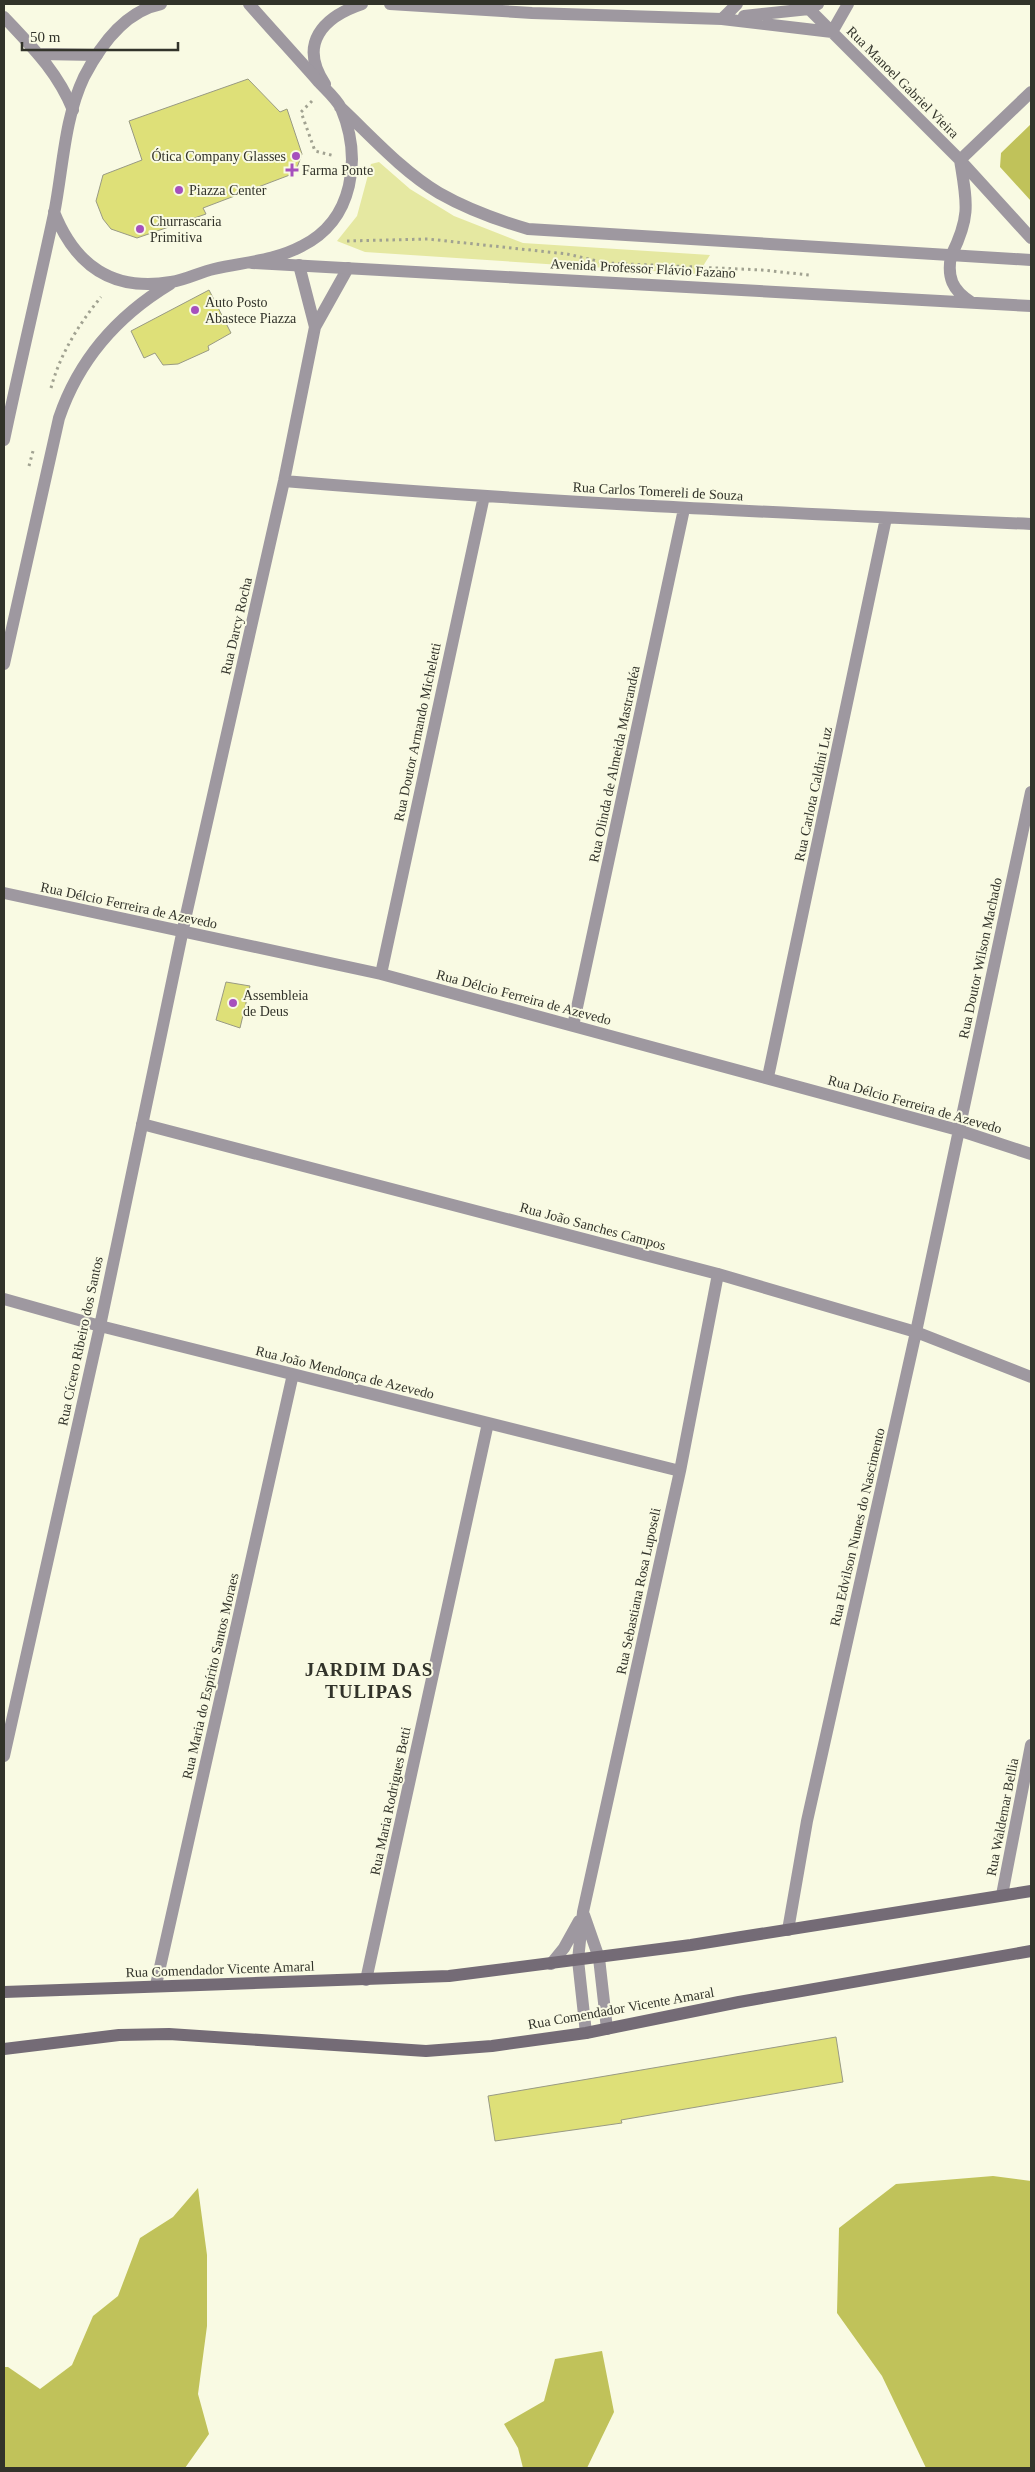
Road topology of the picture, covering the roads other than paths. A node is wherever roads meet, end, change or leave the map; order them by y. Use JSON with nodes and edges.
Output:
{"nodes":[{"id":1,"x":161,"y":4,"type":"edge"},
{"id":2,"x":249,"y":4,"type":"edge"},
{"id":3,"x":362,"y":4,"type":"edge"},
{"id":4,"x":390,"y":4,"type":"edge"},
{"id":5,"x":420,"y":4,"type":"edge"},
{"id":6,"x":523,"y":4,"type":"edge"},
{"id":7,"x":737,"y":4,"type":"edge"},
{"id":8,"x":848,"y":4,"type":"edge"},
{"id":9,"x":811,"y":5,"type":"edge"},
{"id":10,"x":532,"y":13,"type":"junction"},
{"id":11,"x":4,"y":17,"type":"edge"},
{"id":12,"x":722,"y":19,"type":"junction"},
{"id":13,"x":832,"y":32,"type":"junction"},
{"id":14,"x":39,"y":54,"type":"junction"},
{"id":15,"x":97,"y":55,"type":"junction"},
{"id":16,"x":1031,"y":92,"type":"edge"},
{"id":17,"x":340,"y":107,"type":"junction"},
{"id":18,"x":73,"y":110,"type":"junction"},
{"id":19,"x":960,"y":160,"type":"junction"},
{"id":20,"x":54,"y":212,"type":"junction"},
{"id":21,"x":1031,"y":238,"type":"edge"},
{"id":22,"x":952,"y":256,"type":"junction"},
{"id":23,"x":1031,"y":260,"type":"edge"},
{"id":24,"x":252,"y":263,"type":"junction"},
{"id":25,"x":299,"y":265,"type":"junction"},
{"id":26,"x":348,"y":268,"type":"junction"},
{"id":27,"x":174,"y":282,"type":"junction"},
{"id":28,"x":971,"y":302,"type":"junction"},
{"id":29,"x":1031,"y":306,"type":"edge"},
{"id":30,"x":314,"y":327,"type":"junction"},
{"id":31,"x":4,"y":440,"type":"edge"},
{"id":32,"x":284,"y":481,"type":"junction"},
{"id":33,"x":484,"y":496,"type":"junction"},
{"id":34,"x":684,"y":508,"type":"junction"},
{"id":35,"x":886,"y":518,"type":"junction"},
{"id":36,"x":1031,"y":524,"type":"edge"},
{"id":37,"x":4,"y":664,"type":"edge"},
{"id":38,"x":1031,"y":792,"type":"edge"},
{"id":39,"x":4,"y":893,"type":"edge"},
{"id":40,"x":183,"y":931,"type":"junction"},
{"id":41,"x":381,"y":974,"type":"junction"},
{"id":42,"x":574,"y":1026,"type":"junction"},
{"id":43,"x":768,"y":1077,"type":"junction"},
{"id":44,"x":142,"y":1124,"type":"junction"},
{"id":45,"x":958,"y":1130,"type":"junction"},
{"id":46,"x":1031,"y":1154,"type":"edge"},
{"id":47,"x":718,"y":1274,"type":"junction"},
{"id":48,"x":4,"y":1299,"type":"edge"},
{"id":49,"x":100,"y":1326,"type":"junction"},
{"id":50,"x":916,"y":1332,"type":"junction"},
{"id":51,"x":293,"y":1374,"type":"junction"},
{"id":52,"x":1031,"y":1377,"type":"edge"},
{"id":53,"x":488,"y":1423,"type":"junction"},
{"id":54,"x":680,"y":1471,"type":"junction"},
{"id":55,"x":1031,"y":1745,"type":"edge"},
{"id":56,"x":4,"y":1756,"type":"edge"},
{"id":57,"x":1031,"y":1891,"type":"edge"},
{"id":58,"x":1002,"y":1895,"type":"junction"},
{"id":59,"x":583,"y":1912,"type":"junction"},
{"id":60,"x":788,"y":1930,"type":"junction"},
{"id":61,"x":1031,"y":1950,"type":"edge"},
{"id":62,"x":599,"y":1958,"type":"junction"},
{"id":63,"x":578,"y":1960,"type":"junction"},
{"id":64,"x":551,"y":1964,"type":"junction"},
{"id":65,"x":366,"y":1980,"type":"junction"},
{"id":66,"x":156,"y":1985,"type":"junction"},
{"id":67,"x":4,"y":1992,"type":"edge"},
{"id":68,"x":607,"y":2029,"type":"junction"},
{"id":69,"x":586,"y":2033,"type":"junction"},
{"id":70,"x":4,"y":2049,"type":"edge"}],
"edges":[{"from":1,"to":15,"type":"street"},
{"from":2,"to":17,"type":"street"},
{"from":3,"to":17,"type":"street"},
{"from":4,"to":5,"type":"street"},
{"from":5,"to":10,"type":"street"},
{"from":6,"to":10,"type":"street"},
{"from":7,"to":12,"type":"street"},
{"from":8,"to":13,"type":"street"},
{"from":9,"to":12,"type":"street"},
{"from":9,"to":13,"type":"street","name":"Rua Manoel Gabriel Vieira"},
{"from":10,"to":12,"type":"street"},
{"from":11,"to":14,"type":"street"},
{"from":12,"to":13,"type":"street"},
{"from":13,"to":19,"type":"street","name":"Rua Manoel Gabriel Vieira"},
{"from":14,"to":15,"type":"street"},
{"from":14,"to":18,"type":"street"},
{"from":15,"to":18,"type":"street"},
{"from":16,"to":19,"type":"street"},
{"from":17,"to":22,"type":"street"},
{"from":17,"to":24,"type":"street"},
{"from":18,"to":20,"type":"street"},
{"from":19,"to":21,"type":"street","name":"Rua Manoel Gabriel Vieira"},
{"from":19,"to":22,"type":"street","name":"Rua Manoel Gabriel Vieira"},
{"from":20,"to":27,"type":"street"},
{"from":20,"to":31,"type":"street"},
{"from":22,"to":23,"type":"street"},
{"from":22,"to":28,"type":"street"},
{"from":24,"to":25,"type":"street","name":"Avenida Professor Flávio Fazano"},
{"from":24,"to":27,"type":"street"},
{"from":25,"to":26,"type":"street","name":"Avenida Professor Flávio Fazano"},
{"from":25,"to":30,"type":"street","name":"Rua Darcy Rocha"},
{"from":26,"to":28,"type":"street","name":"Avenida Professor Flávio Fazano"},
{"from":26,"to":30,"type":"street","name":"Rua Darcy Rocha"},
{"from":27,"to":37,"type":"street"},
{"from":28,"to":29,"type":"street","name":"Avenida Professor Flávio Fazano"},
{"from":30,"to":32,"type":"street","name":"Rua Darcy Rocha"},
{"from":32,"to":33,"type":"street","name":"Rua Carlos Tomereli de Souza"},
{"from":32,"to":40,"type":"street","name":"Rua Darcy Rocha"},
{"from":33,"to":34,"type":"street","name":"Rua Carlos Tomereli de Souza"},
{"from":33,"to":41,"type":"street","name":"Rua Doutor Armando Micheletti"},
{"from":34,"to":35,"type":"street","name":"Rua Carlos Tomereli de Souza"},
{"from":34,"to":42,"type":"street","name":"Rua Olinda de Almeida Mastrandéa"},
{"from":35,"to":36,"type":"street","name":"Rua Carlos Tomereli de Souza"},
{"from":35,"to":43,"type":"street","name":"Rua Carlota Caldini Luz"},
{"from":38,"to":45,"type":"street","name":"Rua Doutor Wilson Machado"},
{"from":39,"to":40,"type":"street","name":"Rua Délcio Ferreira de Azevedo"},
{"from":40,"to":41,"type":"street","name":"Rua Délcio Ferreira de Azevedo"},
{"from":40,"to":44,"type":"street","name":"Rua Cícero Ribeiro dos Santos"},
{"from":41,"to":42,"type":"street","name":"Rua Délcio Ferreira de Azevedo"},
{"from":42,"to":43,"type":"street","name":"Rua Délcio Ferreira de Azevedo"},
{"from":43,"to":45,"type":"street","name":"Rua Délcio Ferreira de Azevedo"},
{"from":44,"to":47,"type":"street","name":"Rua João Sanches Campos"},
{"from":44,"to":49,"type":"street","name":"Rua Cícero Ribeiro dos Santos"},
{"from":45,"to":46,"type":"street","name":"Rua Délcio Ferreira de Azevedo"},
{"from":45,"to":50,"type":"street","name":"Rua Edvilson Nunes do Nascimento"},
{"from":47,"to":50,"type":"street","name":"Rua João Sanches Campos"},
{"from":47,"to":54,"type":"street","name":"Rua Sebastiana Rosa Luposeli"},
{"from":48,"to":49,"type":"street","name":"Rua João Mendonça de Azevedo"},
{"from":49,"to":51,"type":"street","name":"Rua João Mendonça de Azevedo"},
{"from":49,"to":56,"type":"street","name":"Rua Cícero Ribeiro dos Santos"},
{"from":50,"to":52,"type":"street","name":"Rua João Sanches Campos"},
{"from":50,"to":60,"type":"street","name":"Rua Edvilson Nunes do Nascimento"},
{"from":51,"to":53,"type":"street","name":"Rua João Mendonça de Azevedo"},
{"from":51,"to":66,"type":"street","name":"Rua Maria do Espírito Santos Moraes"},
{"from":53,"to":54,"type":"street","name":"Rua João Mendonça de Azevedo"},
{"from":53,"to":65,"type":"street","name":"Rua Maria Rodrigues Betti"},
{"from":54,"to":59,"type":"street","name":"Rua Sebastiana Rosa Luposeli"},
{"from":55,"to":58,"type":"street","name":"Rua Waldemar Bellia"},
{"from":57,"to":58,"type":"main road","name":"Rua Comendador Vicente Amaral"},
{"from":58,"to":60,"type":"main road","name":"Rua Comendador Vicente Amaral"},
{"from":59,"to":62,"type":"street"},
{"from":59,"to":63,"type":"street","name":"Rua Sebastiana Rosa Luposeli"},
{"from":59,"to":64,"type":"street","name":"Rua Sebastiana Rosa Luposeli"},
{"from":60,"to":62,"type":"main road","name":"Rua Comendador Vicente Amaral"},
{"from":61,"to":68,"type":"main road","name":"Rua Comendador Vicente Amaral"},
{"from":62,"to":63,"type":"main road","name":"Rua Comendador Vicente Amaral"},
{"from":62,"to":68,"type":"street"},
{"from":63,"to":64,"type":"main road","name":"Rua Comendador Vicente Amaral"},
{"from":63,"to":69,"type":"street","name":"Rua Sebastiana Rosa Luposeli"},
{"from":64,"to":65,"type":"main road","name":"Rua Comendador Vicente Amaral"},
{"from":65,"to":66,"type":"main road","name":"Rua Comendador Vicente Amaral"},
{"from":66,"to":67,"type":"main road","name":"Rua Comendador Vicente Amaral"},
{"from":68,"to":69,"type":"main road","name":"Rua Comendador Vicente Amaral"},
{"from":69,"to":70,"type":"main road","name":"Rua Comendador Vicente Amaral"}]}
